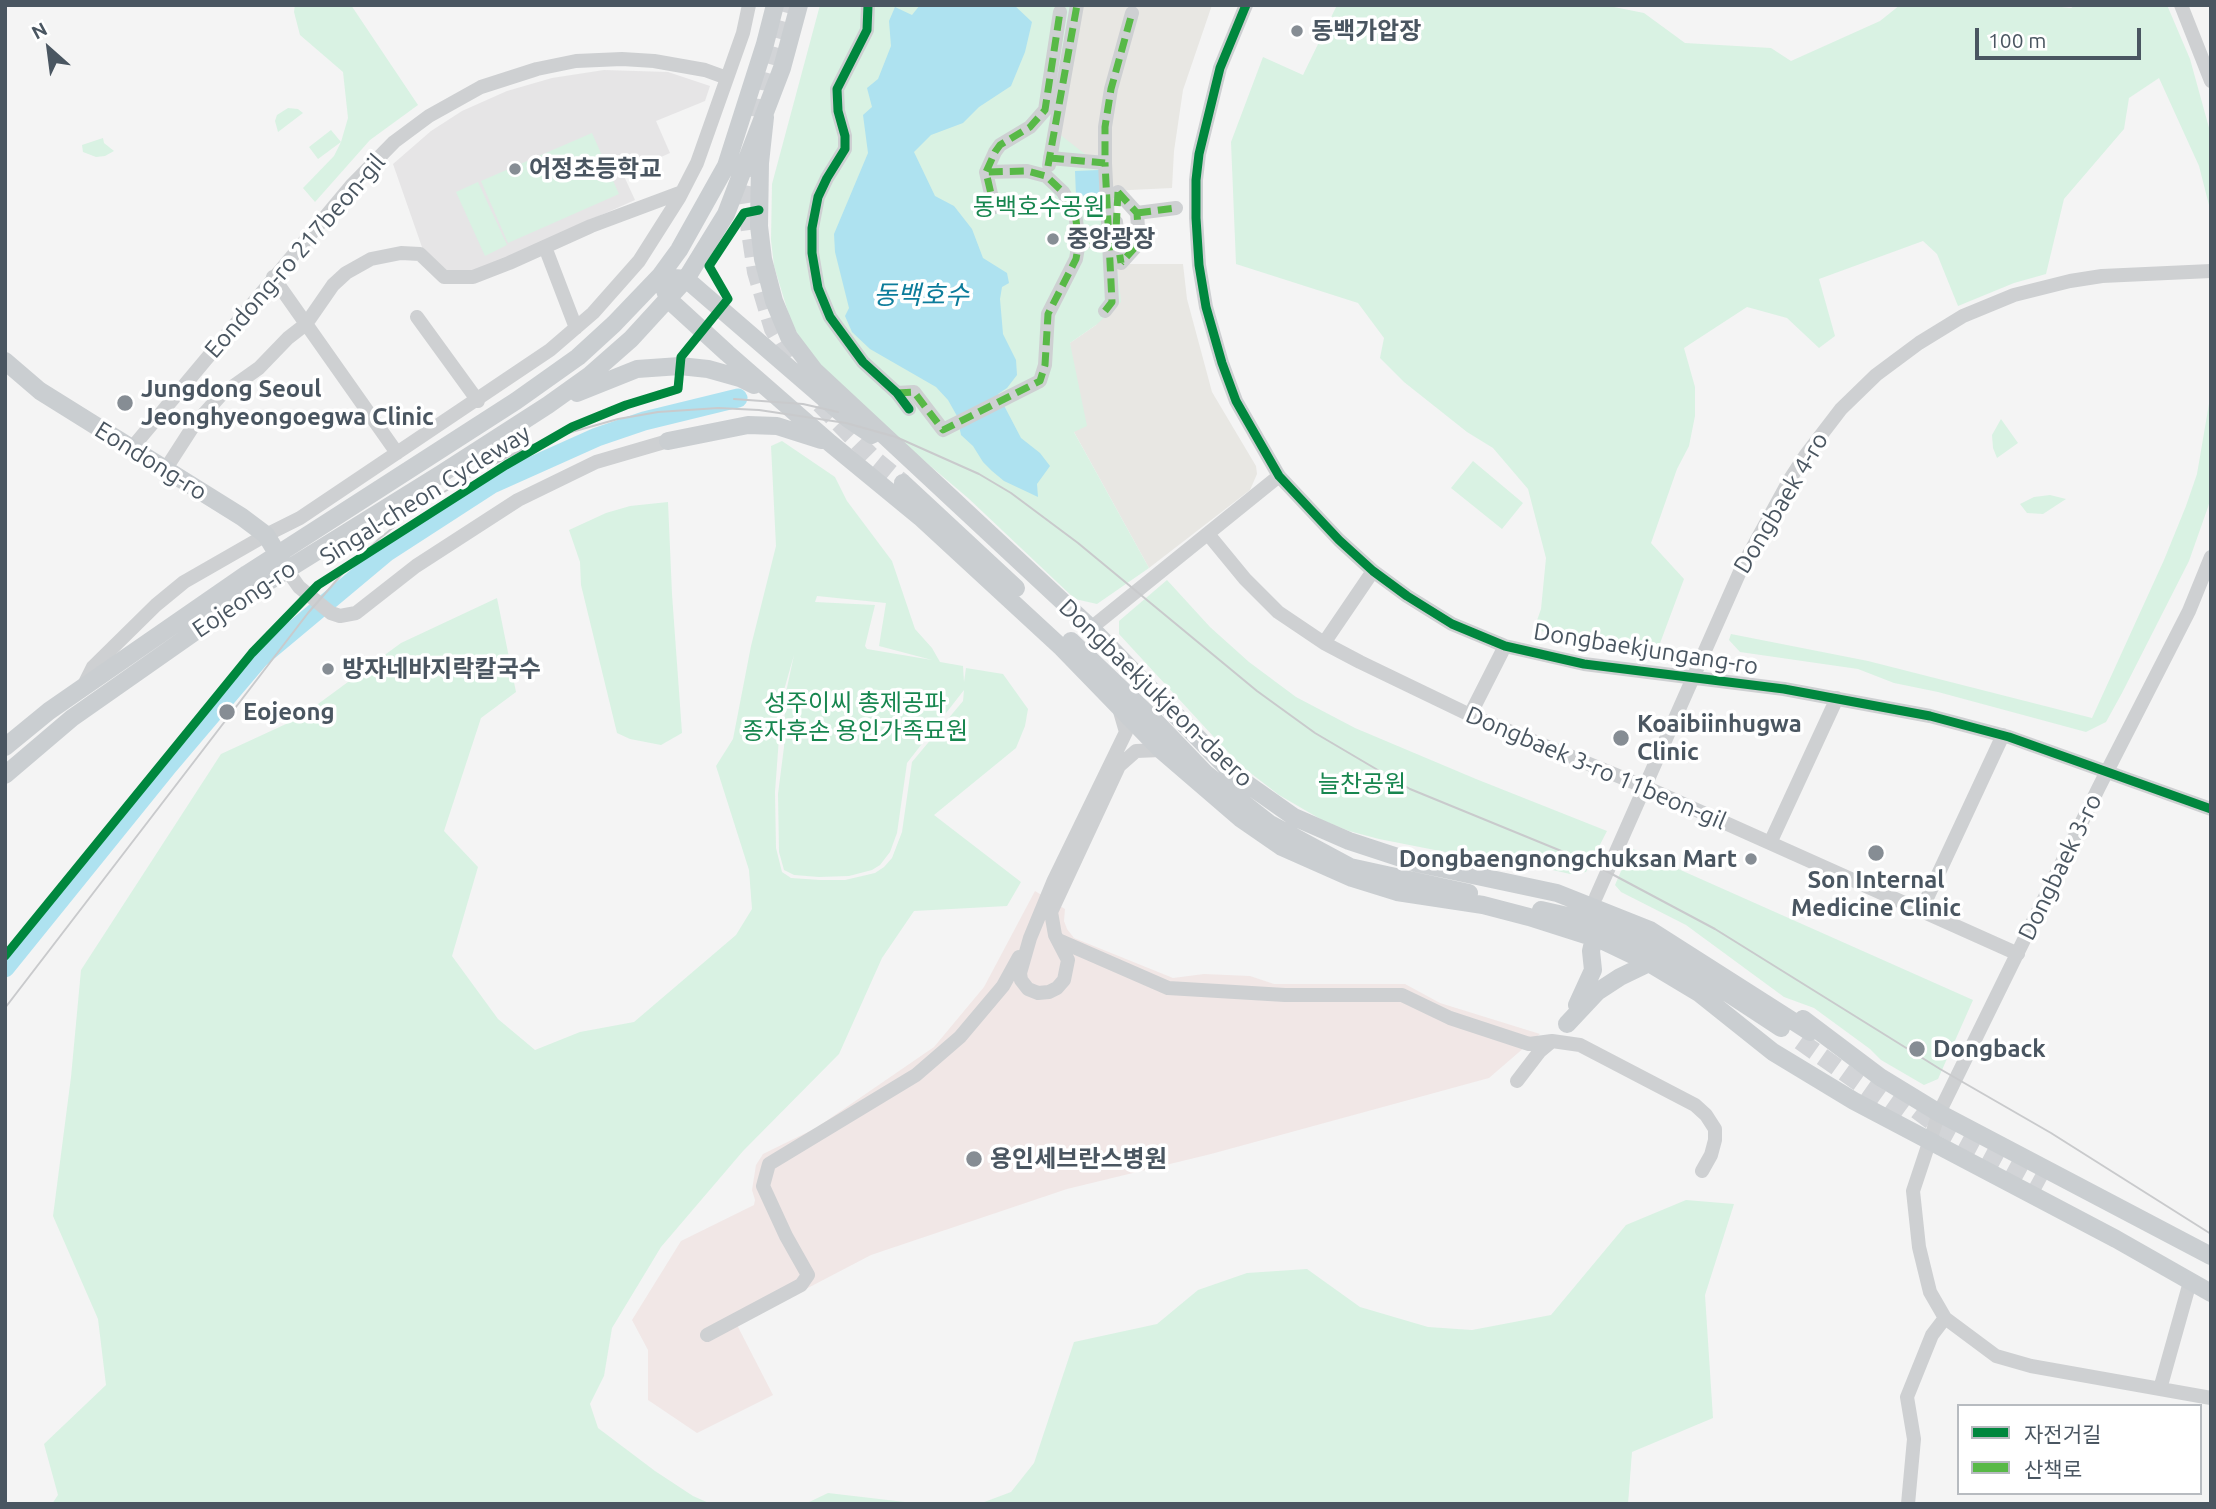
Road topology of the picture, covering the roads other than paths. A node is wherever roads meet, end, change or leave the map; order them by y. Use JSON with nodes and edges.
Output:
{"nodes":[{"id":1,"x":749,"y":5,"type":"edge"},
{"id":2,"x":775,"y":5,"type":"edge"},
{"id":3,"x":801,"y":5,"type":"edge"},
{"id":4,"x":868,"y":5,"type":"edge"},
{"id":5,"x":1246,"y":5,"type":"edge"},
{"id":6,"x":2181,"y":5,"type":"edge"},
{"id":7,"x":1056,"y":9,"type":"edge"},
{"id":8,"x":1076,"y":10,"type":"edge"},
{"id":9,"x":1132,"y":13,"type":"dead end"},
{"id":10,"x":2205,"y":49,"type":"edge"},
{"id":11,"x":727,"y":78,"type":"junction"},
{"id":12,"x":2211,"y":81,"type":"edge"},
{"id":13,"x":765,"y":117,"type":"junction"},
{"id":14,"x":1050,"y":158,"type":"junction"},
{"id":15,"x":1105,"y":163,"type":"junction"},
{"id":16,"x":986,"y":172,"type":"junction"},
{"id":17,"x":1046,"y":176,"type":"junction"},
{"id":18,"x":682,"y":192,"type":"junction"},
{"id":19,"x":1176,"y":208,"type":"dead end"},
{"id":20,"x":989,"y":209,"type":"dead end"},
{"id":21,"x":1140,"y":223,"type":"dead end"},
{"id":22,"x":1108,"y":239,"type":"junction"},
{"id":23,"x":1079,"y":242,"type":"junction"},
{"id":24,"x":545,"y":247,"type":"junction"},
{"id":25,"x":2211,"y":271,"type":"edge"},
{"id":26,"x":660,"y":276,"type":"junction"},
{"id":27,"x":273,"y":277,"type":"junction"},
{"id":28,"x":686,"y":279,"type":"junction"},
{"id":29,"x":668,"y":299,"type":"junction"},
{"id":30,"x":1105,"y":311,"type":"dead end"},
{"id":31,"x":417,"y":317,"type":"dead end"},
{"id":32,"x":306,"y":324,"type":"junction"},
{"id":33,"x":576,"y":328,"type":"junction"},
{"id":34,"x":727,"y":353,"type":"junction"},
{"id":35,"x":775,"y":355,"type":"junction"},
{"id":36,"x":5,"y":361,"type":"edge"},
{"id":37,"x":897,"y":393,"type":"junction"},
{"id":38,"x":772,"y":394,"type":"junction"},
{"id":39,"x":478,"y":401,"type":"junction"},
{"id":40,"x":548,"y":405,"type":"junction"},
{"id":41,"x":909,"y":410,"type":"dead end"},
{"id":42,"x":668,"y":441,"type":"joint"},
{"id":43,"x":830,"y":443,"type":"junction"},
{"id":44,"x":131,"y":449,"type":"junction"},
{"id":45,"x":397,"y":453,"type":"junction"},
{"id":46,"x":916,"y":464,"type":"junction"},
{"id":47,"x":165,"y":470,"type":"junction"},
{"id":48,"x":1279,"y":477,"type":"junction"},
{"id":49,"x":903,"y":484,"type":"tunnel mouth"},
{"id":50,"x":1208,"y":534,"type":"junction"},
{"id":51,"x":266,"y":535,"type":"junction"},
{"id":52,"x":278,"y":554,"type":"junction"},
{"id":53,"x":2211,"y":556,"type":"edge"},
{"id":54,"x":287,"y":570,"type":"junction"},
{"id":55,"x":1373,"y":571,"type":"junction"},
{"id":56,"x":1091,"y":628,"type":"junction"},
{"id":57,"x":1324,"y":643,"type":"junction"},
{"id":58,"x":1505,"y":646,"type":"junction"},
{"id":59,"x":1693,"y":678,"type":"junction"},
{"id":60,"x":83,"y":687,"type":"junction"},
{"id":61,"x":1837,"y":698,"type":"junction"},
{"id":62,"x":1119,"y":708,"type":"junction"},
{"id":63,"x":1470,"y":715,"type":"junction"},
{"id":64,"x":2003,"y":735,"type":"junction"},
{"id":65,"x":5,"y":747,"type":"edge"},
{"id":66,"x":1161,"y":750,"type":"junction"},
{"id":67,"x":2107,"y":770,"type":"junction"},
{"id":68,"x":5,"y":775,"type":"edge"},
{"id":69,"x":1210,"y":777,"type":"junction"},
{"id":70,"x":1645,"y":787,"type":"junction"},
{"id":71,"x":2211,"y":809,"type":"edge"},
{"id":72,"x":1241,"y":818,"type":"junction"},
{"id":73,"x":1770,"y":843,"type":"junction"},
{"id":74,"x":1416,"y":863,"type":"junction"},
{"id":75,"x":1388,"y":875,"type":"junction"},
{"id":76,"x":1352,"y":878,"type":"junction"},
{"id":77,"x":1596,"y":897,"type":"junction"},
{"id":78,"x":1921,"y":911,"type":"junction"},
{"id":79,"x":1030,"y":938,"type":"junction"},
{"id":80,"x":1594,"y":938,"type":"junction"},
{"id":81,"x":1058,"y":940,"type":"junction"},
{"id":82,"x":2018,"y":954,"type":"junction"},
{"id":83,"x":1096,"y":957,"type":"junction"},
{"id":84,"x":1648,"y":963,"type":"junction"},
{"id":85,"x":1068,"y":966,"type":"junction"},
{"id":86,"x":1021,"y":980,"type":"junction"},
{"id":87,"x":1003,"y":986,"type":"junction"},
{"id":88,"x":1567,"y":1024,"type":"junction"},
{"id":89,"x":1552,"y":1041,"type":"junction"},
{"id":90,"x":1880,"y":1077,"type":"junction"},
{"id":91,"x":1517,"y":1081,"type":"dead end"},
{"id":92,"x":1854,"y":1101,"type":"junction"},
{"id":93,"x":1939,"y":1113,"type":"junction"},
{"id":94,"x":1929,"y":1141,"type":"junction"},
{"id":95,"x":2009,"y":1151,"type":"junction"},
{"id":96,"x":1702,"y":1171,"type":"dead end"},
{"id":97,"x":1989,"y":1172,"type":"junction"},
{"id":98,"x":2211,"y":1256,"type":"edge"},
{"id":99,"x":2211,"y":1268,"type":"edge"},
{"id":100,"x":2190,"y":1282,"type":"junction"},
{"id":101,"x":2211,"y":1284,"type":"edge"},
{"id":102,"x":2211,"y":1293,"type":"edge"},
{"id":103,"x":1945,"y":1318,"type":"junction"},
{"id":104,"x":707,"y":1335,"type":"dead end"},
{"id":105,"x":2160,"y":1389,"type":"junction"},
{"id":106,"x":2211,"y":1398,"type":"edge"},
{"id":107,"x":1908,"y":1504,"type":"edge"}],
"edges":[{"from":1,"to":11,"type":"street"},
{"from":2,"to":26,"type":"main road"},
{"from":3,"to":13,"type":"main road"},
{"from":4,"to":37,"type":"street"},
{"from":5,"to":48,"type":"street","name":"Dongbaekjungang-ro"},
{"from":6,"to":10,"type":"street"},
{"from":7,"to":8,"type":"street"},
{"from":7,"to":16,"type":"street"},
{"from":8,"to":14,"type":"street"},
{"from":9,"to":15,"type":"street"},
{"from":10,"to":12,"type":"street"},
{"from":11,"to":18,"type":"street"},
{"from":11,"to":27,"type":"street","name":"Eondong-ro 217beon-gil"},
{"from":13,"to":28,"type":"main road"},
{"from":13,"to":46,"type":"main road"},
{"from":14,"to":15,"type":"street"},
{"from":14,"to":17,"type":"street"},
{"from":15,"to":22,"type":"street"},
{"from":16,"to":17,"type":"street"},
{"from":16,"to":20,"type":"street"},
{"from":17,"to":23,"type":"street"},
{"from":18,"to":24,"type":"street"},
{"from":18,"to":33,"type":"street"},
{"from":19,"to":21,"type":"street"},
{"from":22,"to":23,"type":"street"},
{"from":22,"to":30,"type":"street"},
{"from":23,"to":37,"type":"street"},
{"from":24,"to":32,"type":"street"},
{"from":24,"to":33,"type":"street"},
{"from":25,"to":59,"type":"street","name":"Dongbaek 4-ro"},
{"from":26,"to":28,"type":"main road"},
{"from":26,"to":29,"type":"main road"},
{"from":26,"to":52,"type":"main road","name":"Eojeong-ro"},
{"from":27,"to":32,"type":"street"},
{"from":27,"to":44,"type":"street","name":"Eondong-ro 217beon-gil"},
{"from":28,"to":29,"type":"main road","name":"Eojeong-ro"},
{"from":28,"to":35,"type":"main road"},
{"from":29,"to":34,"type":"main road"},
{"from":29,"to":40,"type":"main road","name":"Eojeong-ro"},
{"from":31,"to":39,"type":"street"},
{"from":32,"to":45,"type":"street"},
{"from":32,"to":47,"type":"street"},
{"from":33,"to":39,"type":"street"},
{"from":34,"to":35,"type":"main road"},
{"from":34,"to":38,"type":"main road"},
{"from":35,"to":46,"type":"main road"},
{"from":36,"to":44,"type":"main road","name":"Eondong-ro"},
{"from":37,"to":41,"type":"street"},
{"from":38,"to":40,"type":"main road"},
{"from":38,"to":43,"type":"main road"},
{"from":39,"to":45,"type":"street"},
{"from":40,"to":54,"type":"main road","name":"Eojeong-ro"},
{"from":42,"to":43,"type":"main road"},
{"from":42,"to":54,"type":"street"},
{"from":43,"to":62,"type":"main road"},
{"from":44,"to":47,"type":"main road","name":"Eondong-ro"},
{"from":45,"to":51,"type":"street"},
{"from":46,"to":56,"type":"main road","name":"Dongbaekjukjeon-daero"},
{"from":47,"to":51,"type":"main road","name":"Eondong-ro"},
{"from":48,"to":50,"type":"street"},
{"from":48,"to":55,"type":"street","name":"Dongbaekjungang-ro"},
{"from":49,"to":69,"type":"main road","name":"Dongbaekjukjeon-daero"},
{"from":50,"to":56,"type":"street"},
{"from":50,"to":57,"type":"street","name":"Dongbaek 3-ro 11beon-gil"},
{"from":51,"to":52,"type":"main road","name":"Eondong-ro"},
{"from":51,"to":60,"type":"street"},
{"from":52,"to":54,"type":"main road","name":"Eondong-ro"},
{"from":52,"to":60,"type":"main road","name":"Eojeong-ro"},
{"from":53,"to":67,"type":"street","name":"Dongbaek 3-ro"},
{"from":54,"to":68,"type":"main road","name":"Eojeong-ro"},
{"from":55,"to":57,"type":"street"},
{"from":55,"to":58,"type":"street","name":"Dongbaekjungang-ro"},
{"from":56,"to":74,"type":"main road","name":"Dongbaekjukjeon-daero"},
{"from":57,"to":63,"type":"street","name":"Dongbaek 3-ro 11beon-gil"},
{"from":58,"to":59,"type":"street","name":"Dongbaekjungang-ro"},
{"from":58,"to":63,"type":"street"},
{"from":59,"to":61,"type":"street","name":"Dongbaekjungang-ro"},
{"from":59,"to":70,"type":"street","name":"Dongbaek 4-ro"},
{"from":60,"to":65,"type":"main road","name":"Eojeong-ro"},
{"from":61,"to":64,"type":"street","name":"Dongbaekjungang-ro"},
{"from":61,"to":73,"type":"street"},
{"from":62,"to":66,"type":"main road"},
{"from":62,"to":79,"type":"street"},
{"from":63,"to":70,"type":"street","name":"Dongbaek 3-ro 11beon-gil"},
{"from":64,"to":67,"type":"street","name":"Dongbaekjungang-ro"},
{"from":64,"to":78,"type":"street"},
{"from":66,"to":72,"type":"main road"},
{"from":66,"to":81,"type":"street"},
{"from":67,"to":71,"type":"street","name":"Dongbaekjungang-ro"},
{"from":67,"to":82,"type":"street","name":"Dongbaek 3-ro"},
{"from":69,"to":72,"type":"main road"},
{"from":69,"to":75,"type":"main road","name":"Dongbaekjukjeon-daero"},
{"from":70,"to":73,"type":"street","name":"Dongbaek 3-ro 11beon-gil"},
{"from":70,"to":77,"type":"street","name":"Dongbaek 4-ro"},
{"from":72,"to":76,"type":"main road"},
{"from":73,"to":78,"type":"street","name":"Dongbaek 3-ro 11beon-gil"},
{"from":74,"to":75,"type":"main road","name":"Dongbaekjukjeon-daero"},
{"from":74,"to":77,"type":"main road"},
{"from":75,"to":76,"type":"main road"},
{"from":76,"to":80,"type":"main road"},
{"from":77,"to":90,"type":"main road"},
{"from":78,"to":82,"type":"street","name":"Dongbaek 3-ro 11beon-gil"},
{"from":79,"to":86,"type":"street"},
{"from":79,"to":87,"type":"street"},
{"from":80,"to":84,"type":"main road"},
{"from":80,"to":88,"type":"main road"},
{"from":81,"to":83,"type":"street"},
{"from":81,"to":85,"type":"street"},
{"from":82,"to":93,"type":"street","name":"Dongbaek 3-ro"},
{"from":83,"to":85,"type":"street"},
{"from":83,"to":89,"type":"street"},
{"from":84,"to":88,"type":"main road"},
{"from":84,"to":92,"type":"main road"},
{"from":85,"to":86,"type":"street"},
{"from":86,"to":87,"type":"street"},
{"from":87,"to":104,"type":"street"},
{"from":88,"to":89,"type":"street"},
{"from":89,"to":91,"type":"street"},
{"from":89,"to":96,"type":"street"},
{"from":90,"to":92,"type":"main road"},
{"from":90,"to":93,"type":"main road"},
{"from":92,"to":94,"type":"main road"},
{"from":93,"to":94,"type":"street","name":"Dongbaek 3-ro"},
{"from":93,"to":95,"type":"main road"},
{"from":94,"to":97,"type":"main road"},
{"from":94,"to":103,"type":"street","name":"Dongbaek 3-ro"},
{"from":95,"to":97,"type":"main road"},
{"from":95,"to":98,"type":"main road"},
{"from":97,"to":100,"type":"main road"},
{"from":99,"to":101,"type":"main road"},
{"from":100,"to":102,"type":"main road"},
{"from":100,"to":105,"type":"street"},
{"from":103,"to":105,"type":"street"},
{"from":103,"to":107,"type":"street"},
{"from":105,"to":106,"type":"street"}]}
